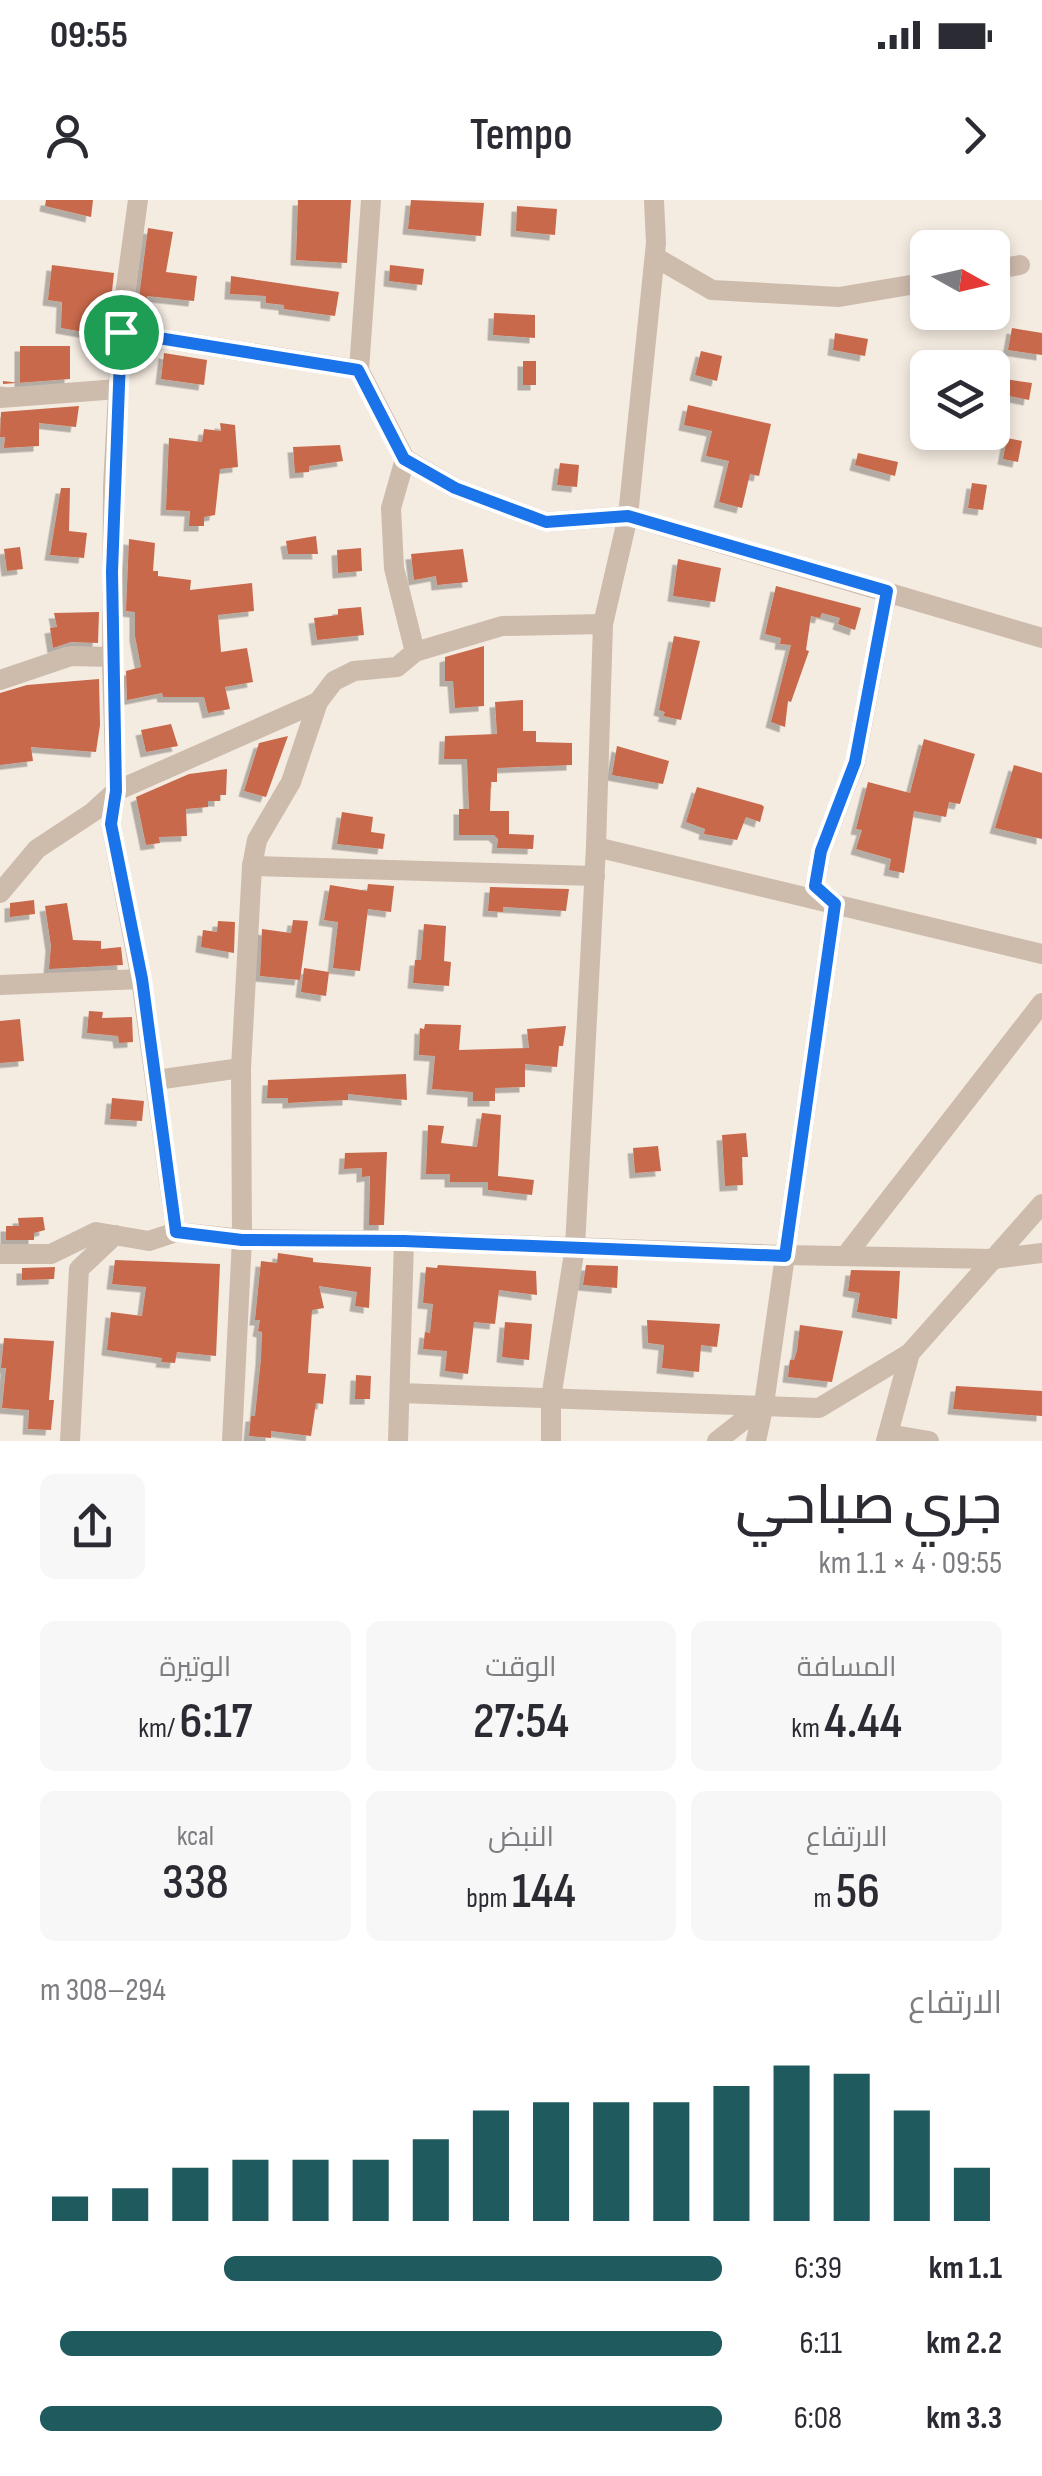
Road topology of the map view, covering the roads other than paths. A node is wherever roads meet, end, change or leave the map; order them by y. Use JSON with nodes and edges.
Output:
{"nodes":[{"id":1,"x":138,"y":200,"type":"edge"},
{"id":2,"x":371,"y":200,"type":"edge"},
{"id":3,"x":654,"y":200,"type":"edge"},
{"id":4,"x":654,"y":257,"type":"junction"},
{"id":5,"x":1020,"y":265,"type":"dead end"},
{"id":6,"x":1010,"y":267,"type":"edge"},
{"id":7,"x":910,"y":285,"type":"edge"},
{"id":8,"x":121,"y":332,"type":"junction"},
{"id":9,"x":358,"y":370,"type":"junction"},
{"id":10,"x":118,"y":390,"type":"junction"},
{"id":11,"x":0,"y":398,"type":"edge"},
{"id":12,"x":404,"y":459,"type":"junction"},
{"id":13,"x":628,"y":516,"type":"junction"},
{"id":14,"x":887,"y":591,"type":"junction"},
{"id":15,"x":603,"y":624,"type":"junction"},
{"id":16,"x":1042,"y":638,"type":"edge"},
{"id":17,"x":415,"y":652,"type":"junction"},
{"id":18,"x":112,"y":657,"type":"junction"},
{"id":19,"x":0,"y":680,"type":"edge"},
{"id":20,"x":318,"y":702,"type":"junction"},
{"id":21,"x":116,"y":791,"type":"junction"},
{"id":22,"x":596,"y":847,"type":"junction"},
{"id":23,"x":252,"y":866,"type":"junction"},
{"id":24,"x":595,"y":876,"type":"junction"},
{"id":25,"x":0,"y":893,"type":"edge"},
{"id":26,"x":835,"y":904,"type":"junction"},
{"id":27,"x":1042,"y":954,"type":"edge"},
{"id":28,"x":142,"y":979,"type":"junction"},
{"id":29,"x":0,"y":985,"type":"edge"},
{"id":30,"x":1042,"y":1003,"type":"edge"},
{"id":31,"x":240,"y":1068,"type":"junction"},
{"id":32,"x":156,"y":1080,"type":"junction"},
{"id":33,"x":1042,"y":1204,"type":"edge"},
{"id":34,"x":176,"y":1232,"type":"junction"},
{"id":35,"x":115,"y":1235,"type":"junction"},
{"id":36,"x":242,"y":1240,"type":"junction"},
{"id":37,"x":404,"y":1241,"type":"junction"},
{"id":38,"x":575,"y":1247,"type":"junction"},
{"id":39,"x":1042,"y":1253,"type":"edge"},
{"id":40,"x":0,"y":1254,"type":"edge"},
{"id":41,"x":846,"y":1254,"type":"junction"},
{"id":42,"x":785,"y":1256,"type":"junction"},
{"id":43,"x":993,"y":1259,"type":"junction"},
{"id":44,"x":910,"y":1353,"type":"junction"},
{"id":45,"x":400,"y":1393,"type":"junction"},
{"id":46,"x":551,"y":1398,"type":"junction"},
{"id":47,"x":764,"y":1404,"type":"junction"},
{"id":48,"x":887,"y":1437,"type":"edge"},
{"id":49,"x":70,"y":1441,"type":"edge"},
{"id":50,"x":232,"y":1441,"type":"edge"},
{"id":51,"x":398,"y":1441,"type":"edge"},
{"id":52,"x":550,"y":1441,"type":"edge"},
{"id":53,"x":566,"y":1441,"type":"edge"},
{"id":54,"x":717,"y":1441,"type":"edge"},
{"id":55,"x":756,"y":1441,"type":"edge"},
{"id":56,"x":929,"y":1441,"type":"edge"}],
"edges":[{"from":1,"to":8,"type":"street"},
{"from":2,"to":9,"type":"street"},
{"from":3,"to":4,"type":"street"},
{"from":4,"to":7,"type":"street"},
{"from":4,"to":13,"type":"street"},
{"from":5,"to":6,"type":"street"},
{"from":8,"to":9,"type":"street"},
{"from":8,"to":10,"type":"street"},
{"from":9,"to":12,"type":"street"},
{"from":10,"to":11,"type":"street"},
{"from":10,"to":18,"type":"street"},
{"from":12,"to":13,"type":"street"},
{"from":12,"to":17,"type":"street"},
{"from":13,"to":14,"type":"street"},
{"from":13,"to":15,"type":"street"},
{"from":14,"to":16,"type":"street"},
{"from":14,"to":26,"type":"street"},
{"from":15,"to":17,"type":"street"},
{"from":15,"to":22,"type":"street"},
{"from":17,"to":20,"type":"street"},
{"from":18,"to":19,"type":"street"},
{"from":18,"to":21,"type":"street"},
{"from":20,"to":21,"type":"street"},
{"from":20,"to":23,"type":"street"},
{"from":21,"to":25,"type":"street"},
{"from":21,"to":28,"type":"street"},
{"from":22,"to":24,"type":"street"},
{"from":22,"to":26,"type":"street"},
{"from":23,"to":24,"type":"street"},
{"from":23,"to":31,"type":"street"},
{"from":24,"to":38,"type":"street"},
{"from":26,"to":27,"type":"street"},
{"from":26,"to":42,"type":"street"},
{"from":28,"to":29,"type":"street"},
{"from":28,"to":32,"type":"street"},
{"from":30,"to":41,"type":"street"},
{"from":31,"to":32,"type":"street"},
{"from":31,"to":36,"type":"street"},
{"from":32,"to":34,"type":"street"},
{"from":33,"to":43,"type":"street"},
{"from":34,"to":35,"type":"street"},
{"from":34,"to":36,"type":"street"},
{"from":35,"to":40,"type":"street"},
{"from":35,"to":49,"type":"street"},
{"from":36,"to":37,"type":"street"},
{"from":36,"to":50,"type":"street"},
{"from":37,"to":38,"type":"street"},
{"from":37,"to":45,"type":"street"},
{"from":38,"to":42,"type":"street"},
{"from":38,"to":46,"type":"street"},
{"from":39,"to":43,"type":"street"},
{"from":41,"to":42,"type":"street"},
{"from":41,"to":43,"type":"street"},
{"from":42,"to":47,"type":"street"},
{"from":43,"to":44,"type":"street"},
{"from":44,"to":47,"type":"street"},
{"from":44,"to":48,"type":"street"},
{"from":45,"to":46,"type":"street"},
{"from":45,"to":51,"type":"street"},
{"from":46,"to":47,"type":"street"},
{"from":46,"to":52,"type":"street"},
{"from":46,"to":53,"type":"street"},
{"from":47,"to":54,"type":"street"},
{"from":47,"to":55,"type":"street"},
{"from":48,"to":56,"type":"street"}]}
